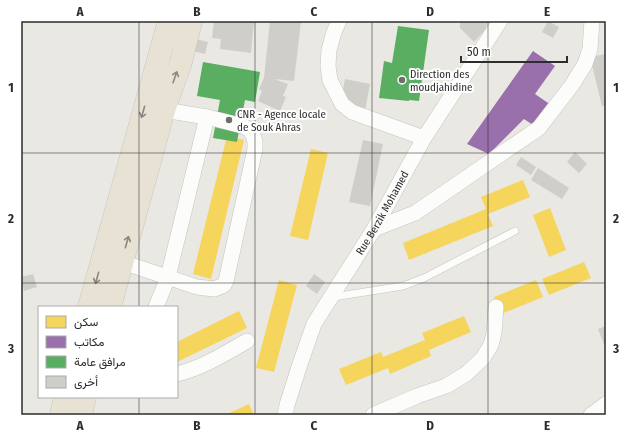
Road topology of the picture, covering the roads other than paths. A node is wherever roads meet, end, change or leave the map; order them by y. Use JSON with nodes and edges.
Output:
{"nodes":[{"id":1,"x":169,"y":21,"type":"edge"},
{"id":2,"x":191,"y":21,"type":"edge"},
{"id":3,"x":339,"y":21,"type":"edge"},
{"id":4,"x":500,"y":21,"type":"edge"},
{"id":5,"x":592,"y":21,"type":"edge"},
{"id":6,"x":164,"y":110,"type":"junction"},
{"id":7,"x":207,"y":118,"type":"junction"},
{"id":8,"x":424,"y":138,"type":"junction"},
{"id":9,"x":374,"y":229,"type":"junction"},
{"id":10,"x":515,"y":231,"type":"dead end"},
{"id":11,"x":122,"y":262,"type":"junction"},
{"id":12,"x":168,"y":277,"type":"junction"},
{"id":13,"x":331,"y":298,"type":"junction"},
{"id":14,"x":89,"y":306,"type":"edge"},
{"id":15,"x":110,"y":306,"type":"edge"},
{"id":16,"x":156,"y":306,"type":"edge"},
{"id":17,"x":496,"y":307,"type":"dead end"},
{"id":18,"x":247,"y":341,"type":"dead end"},
{"id":19,"x":178,"y":374,"type":"edge"},
{"id":20,"x":65,"y":398,"type":"edge"},
{"id":21,"x":85,"y":398,"type":"edge"},
{"id":22,"x":606,"y":404,"type":"edge"},
{"id":23,"x":61,"y":415,"type":"edge"},
{"id":24,"x":82,"y":415,"type":"edge"},
{"id":25,"x":285,"y":415,"type":"edge"},
{"id":26,"x":373,"y":415,"type":"edge"},
{"id":27,"x":591,"y":415,"type":"edge"}],
"edges":[{"from":1,"to":14,"type":"highway","one_way":true},
{"from":6,"to":2,"type":"highway","one_way":true},
{"from":3,"to":8,"type":"street"},
{"from":4,"to":8,"type":"street","name":"Rue Berzik Mohamed"},
{"from":5,"to":9,"type":"street"},
{"from":6,"to":7,"type":"street"},
{"from":11,"to":6,"type":"highway","one_way":true},
{"from":7,"to":12,"type":"street"},
{"from":7,"to":12,"type":"street"},
{"from":8,"to":9,"type":"street","name":"Rue Berzik Mohamed"},
{"from":9,"to":13,"type":"street","name":"Rue Berzik Mohamed"},
{"from":10,"to":13,"type":"lane"},
{"from":11,"to":12,"type":"street"},
{"from":11,"to":15,"type":"highway"},
{"from":12,"to":16,"type":"street"},
{"from":13,"to":25,"type":"street","name":"Rue Berzik Mohamed"},
{"from":17,"to":26,"type":"street"},
{"from":18,"to":19,"type":"street"},
{"from":20,"to":23,"type":"highway"},
{"from":21,"to":24,"type":"highway"},
{"from":22,"to":27,"type":"street"}]}
